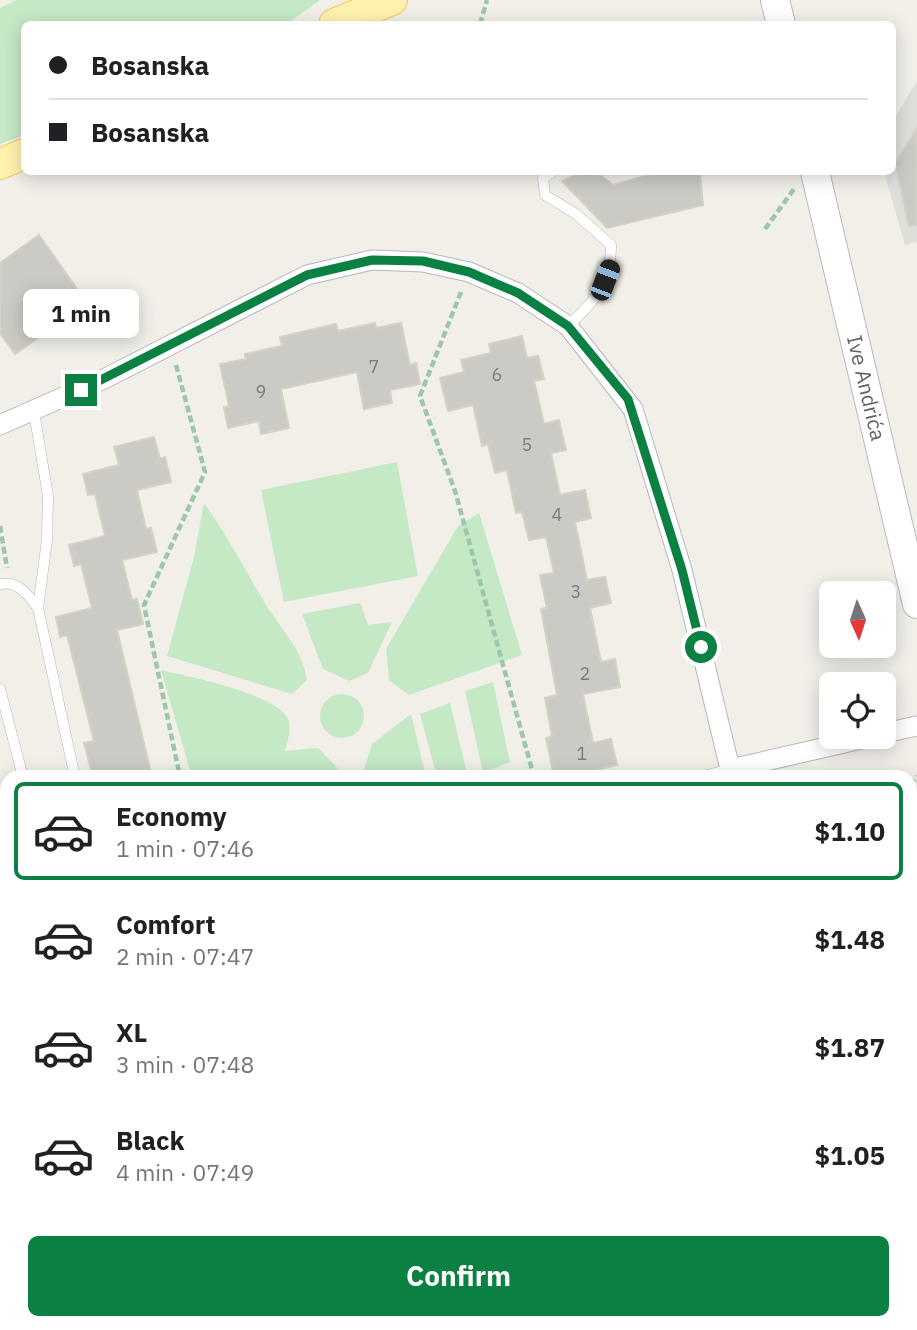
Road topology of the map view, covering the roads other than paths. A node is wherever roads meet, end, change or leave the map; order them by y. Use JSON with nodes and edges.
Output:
{"nodes":[{"id":1,"x":392,"y":0,"type":"edge"},
{"id":2,"x":775,"y":0,"type":"edge"},
{"id":3,"x":341,"y":21,"type":"edge"},
{"id":4,"x":780,"y":21,"type":"edge"},
{"id":5,"x":21,"y":154,"type":"edge"},
{"id":6,"x":0,"y":164,"type":"edge"},
{"id":7,"x":548,"y":175,"type":"edge"},
{"id":8,"x":806,"y":178,"type":"edge"},
{"id":9,"x":568,"y":326,"type":"junction"},
{"id":10,"x":34,"y":412,"type":"junction"},
{"id":11,"x":0,"y":425,"type":"edge"},
{"id":12,"x":4,"y":583,"type":"edge"},
{"id":13,"x":917,"y":604,"type":"edge"},
{"id":14,"x":38,"y":608,"type":"junction"},
{"id":15,"x":0,"y":689,"type":"edge"},
{"id":16,"x":917,"y":726,"type":"edge"},
{"id":17,"x":896,"y":730,"type":"edge"},
{"id":18,"x":824,"y":749,"type":"edge"},
{"id":19,"x":21,"y":770,"type":"edge"},
{"id":20,"x":73,"y":770,"type":"edge"},
{"id":21,"x":731,"y":770,"type":"edge"},
{"id":22,"x":744,"y":770,"type":"edge"}],
"edges":[{"from":1,"to":3,"type":"main road"},
{"from":2,"to":4,"type":"main road"},
{"from":5,"to":6,"type":"main road"},
{"from":7,"to":9,"type":"lane"},
{"from":8,"to":13,"type":"main road","name":"Ive Andrića"},
{"from":9,"to":10,"type":"street"},
{"from":9,"to":21,"type":"street"},
{"from":10,"to":11,"type":"street"},
{"from":10,"to":14,"type":"lane"},
{"from":12,"to":14,"type":"lane"},
{"from":14,"to":20,"type":"lane"},
{"from":15,"to":19,"type":"lane"},
{"from":16,"to":17,"type":"street"},
{"from":18,"to":22,"type":"street"}]}
